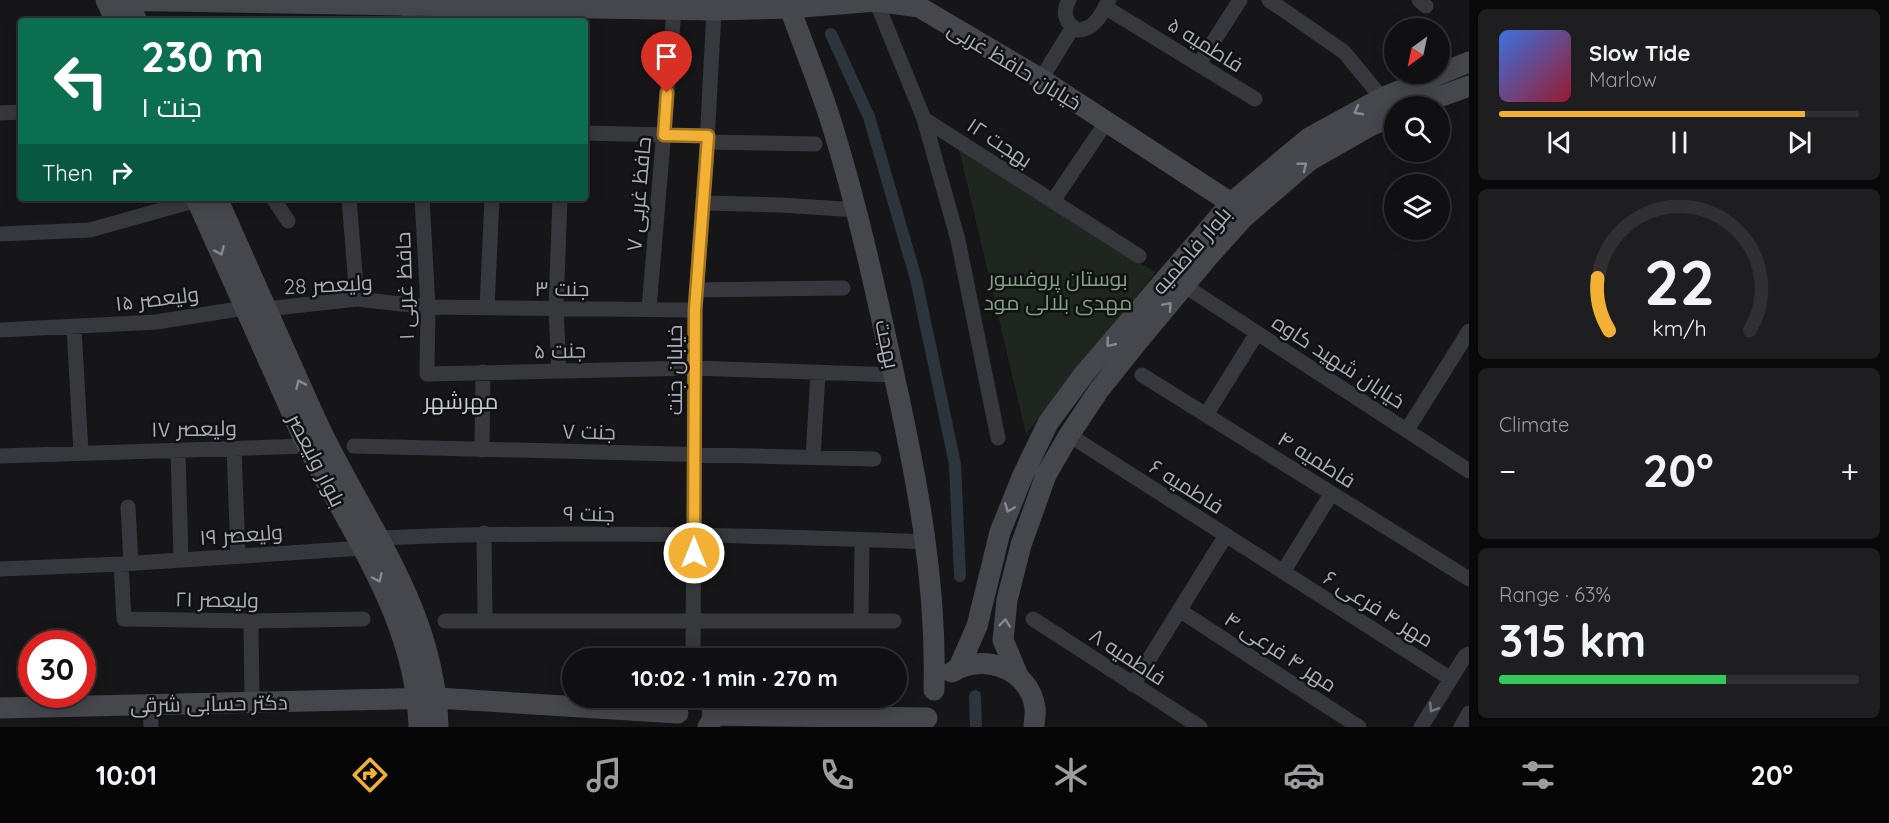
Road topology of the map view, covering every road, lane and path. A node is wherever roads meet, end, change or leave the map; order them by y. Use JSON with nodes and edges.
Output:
{"nodes":[{"id":1,"x":92,"y":0,"type":"edge"},
{"id":2,"x":106,"y":0,"type":"edge"},
{"id":3,"x":127,"y":0,"type":"edge"},
{"id":4,"x":1069,"y":0,"type":"edge"},
{"id":5,"x":1240,"y":0,"type":"edge"},
{"id":6,"x":1269,"y":0,"type":"edge"},
{"id":7,"x":875,"y":1,"type":"edge"},
{"id":8,"x":345,"y":2,"type":"edge"},
{"id":9,"x":1107,"y":3,"type":"edge"},
{"id":10,"x":789,"y":4,"type":"edge"},
{"id":11,"x":664,"y":6,"type":"edge"},
{"id":12,"x":501,"y":9,"type":"edge"},
{"id":13,"x":573,"y":10,"type":"edge"},
{"id":14,"x":714,"y":10,"type":"junction"},
{"id":15,"x":408,"y":13,"type":"edge"},
{"id":16,"x":115,"y":18,"type":"edge"},
{"id":17,"x":136,"y":18,"type":"edge"},
{"id":18,"x":1072,"y":27,"type":"junction"},
{"id":19,"x":1469,"y":62,"type":"edge"},
{"id":20,"x":1199,"y":64,"type":"junction"},
{"id":21,"x":1041,"y":79,"type":"junction"},
{"id":22,"x":1469,"y":86,"type":"edge"},
{"id":23,"x":1442,"y":96,"type":"edge"},
{"id":24,"x":1382,"y":98,"type":"junction"},
{"id":25,"x":1255,"y":99,"type":"dead end"},
{"id":26,"x":0,"y":112,"type":"edge"},
{"id":27,"x":18,"y":112,"type":"edge"},
{"id":28,"x":924,"y":119,"type":"junction"},
{"id":29,"x":1384,"y":120,"type":"edge"},
{"id":30,"x":1107,"y":121,"type":"junction"},
{"id":31,"x":588,"y":134,"type":"edge"},
{"id":32,"x":664,"y":135,"type":"junction"},
{"id":33,"x":708,"y":139,"type":"junction"},
{"id":34,"x":815,"y":144,"type":"dead end"},
{"id":35,"x":196,"y":201,"type":"edge"},
{"id":36,"x":204,"y":201,"type":"edge"},
{"id":37,"x":204,"y":201,"type":"edge"},
{"id":38,"x":275,"y":201,"type":"edge"},
{"id":39,"x":349,"y":201,"type":"edge"},
{"id":40,"x":422,"y":201,"type":"edge"},
{"id":41,"x":492,"y":201,"type":"edge"},
{"id":42,"x":560,"y":201,"type":"edge"},
{"id":43,"x":1053,"y":201,"type":"junction"},
{"id":44,"x":703,"y":203,"type":"junction"},
{"id":45,"x":1231,"y":203,"type":"junction"},
{"id":46,"x":857,"y":210,"type":"junction"},
{"id":47,"x":288,"y":221,"type":"dead end"},
{"id":48,"x":0,"y":234,"type":"edge"},
{"id":49,"x":1139,"y":256,"type":"dead end"},
{"id":50,"x":1185,"y":286,"type":"junction"},
{"id":51,"x":843,"y":288,"type":"dead end"},
{"id":52,"x":696,"y":290,"type":"junction"},
{"id":53,"x":357,"y":299,"type":"junction"},
{"id":54,"x":428,"y":307,"type":"junction"},
{"id":55,"x":245,"y":308,"type":"junction"},
{"id":56,"x":487,"y":308,"type":"junction"},
{"id":57,"x":556,"y":308,"type":"junction"},
{"id":58,"x":266,"y":309,"type":"junction"},
{"id":59,"x":649,"y":309,"type":"junction"},
{"id":60,"x":695,"y":310,"type":"junction"},
{"id":61,"x":74,"y":327,"type":"junction"},
{"id":62,"x":0,"y":330,"type":"edge"},
{"id":63,"x":1469,"y":331,"type":"edge"},
{"id":64,"x":1257,"y":333,"type":"junction"},
{"id":65,"x":1463,"y":353,"type":"edge"},
{"id":66,"x":695,"y":368,"type":"junction"},
{"id":67,"x":560,"y":371,"type":"junction"},
{"id":68,"x":483,"y":372,"type":"junction"},
{"id":69,"x":818,"y":372,"type":"junction"},
{"id":70,"x":427,"y":374,"type":"joint"},
{"id":71,"x":894,"y":375,"type":"junction"},
{"id":72,"x":1142,"y":375,"type":"dead end"},
{"id":73,"x":1206,"y":415,"type":"junction"},
{"id":74,"x":1407,"y":430,"type":"junction"},
{"id":75,"x":1069,"y":435,"type":"junction"},
{"id":76,"x":998,"y":438,"type":"dead end"},
{"id":77,"x":308,"y":446,"type":"junction"},
{"id":78,"x":354,"y":446,"type":"dead end"},
{"id":79,"x":234,"y":448,"type":"junction"},
{"id":80,"x":178,"y":450,"type":"junction"},
{"id":81,"x":482,"y":450,"type":"junction"},
{"id":82,"x":81,"y":453,"type":"junction"},
{"id":83,"x":694,"y":454,"type":"junction"},
{"id":84,"x":0,"y":456,"type":"edge"},
{"id":85,"x":813,"y":457,"type":"junction"},
{"id":86,"x":873,"y":459,"type":"dead end"},
{"id":87,"x":1469,"y":471,"type":"edge"},
{"id":88,"x":1331,"y":494,"type":"junction"},
{"id":89,"x":128,"y":507,"type":"dead end"},
{"id":90,"x":484,"y":533,"type":"junction"},
{"id":91,"x":694,"y":535,"type":"junction"},
{"id":92,"x":1226,"y":535,"type":"junction"},
{"id":93,"x":862,"y":540,"type":"junction"},
{"id":94,"x":926,"y":542,"type":"junction"},
{"id":95,"x":372,"y":543,"type":"junction"},
{"id":96,"x":238,"y":555,"type":"junction"},
{"id":97,"x":181,"y":559,"type":"junction"},
{"id":98,"x":126,"y":564,"type":"junction"},
{"id":99,"x":0,"y":569,"type":"edge"},
{"id":100,"x":1283,"y":572,"type":"junction"},
{"id":101,"x":1469,"y":579,"type":"edge"},
{"id":102,"x":1179,"y":610,"type":"junction"},
{"id":103,"x":363,"y":619,"type":"dead end"},
{"id":104,"x":1033,"y":619,"type":"dead end"},
{"id":105,"x":484,"y":620,"type":"junction"},
{"id":106,"x":251,"y":621,"type":"junction"},
{"id":107,"x":445,"y":621,"type":"dead end"},
{"id":108,"x":693,"y":621,"type":"junction"},
{"id":109,"x":861,"y":621,"type":"junction"},
{"id":110,"x":894,"y":621,"type":"dead end"},
{"id":111,"x":693,"y":648,"type":"edge"},
{"id":112,"x":1469,"y":654,"type":"edge"},
{"id":113,"x":959,"y":667,"type":"junction"},
{"id":114,"x":1019,"y":678,"type":"junction"},
{"id":115,"x":1451,"y":679,"type":"junction"},
{"id":116,"x":1133,"y":685,"type":"junction"},
{"id":117,"x":934,"y":690,"type":"junction"},
{"id":118,"x":428,"y":698,"type":"junction"},
{"id":119,"x":252,"y":702,"type":"junction"},
{"id":120,"x":150,"y":704,"type":"junction"},
{"id":121,"x":0,"y":708,"type":"edge"},
{"id":122,"x":683,"y":712,"type":"edge"},
{"id":123,"x":708,"y":713,"type":"edge"},
{"id":124,"x":1469,"y":713,"type":"edge"},
{"id":125,"x":927,"y":723,"type":"edge"},
{"id":126,"x":151,"y":727,"type":"edge"},
{"id":127,"x":418,"y":727,"type":"edge"},
{"id":128,"x":438,"y":727,"type":"edge"},
{"id":129,"x":1034,"y":727,"type":"edge"},
{"id":130,"x":1200,"y":727,"type":"edge"},
{"id":131,"x":1359,"y":727,"type":"edge"},
{"id":132,"x":1421,"y":727,"type":"edge"},
{"id":133,"x":1461,"y":727,"type":"edge"}],
"edges":[{"from":1,"to":2,"type":"street"},
{"from":2,"to":3,"type":"main road","name":"خیابان حافظ غربی"},
{"from":2,"to":16,"type":"main road"},
{"from":3,"to":8,"type":"main road","name":"خیابان حافظ غربی"},
{"from":3,"to":17,"type":"main road"},
{"from":4,"to":18,"type":"street"},
{"from":5,"to":20,"type":"street"},
{"from":6,"to":24,"type":"street"},
{"from":7,"to":10,"type":"main road","name":"خیابان حافظ غربی"},
{"from":7,"to":21,"type":"main road","name":"خیابان حافظ غربی"},
{"from":7,"to":28,"type":"street"},
{"from":8,"to":15,"type":"main road","name":"خیابان حافظ غربی"},
{"from":9,"to":18,"type":"street"},
{"from":9,"to":20,"type":"street","name":"فاطمیه ۵"},
{"from":10,"to":14,"type":"main road","name":"خیابان حافظ غربی"},
{"from":10,"to":46,"type":"main road","name":"بهجت"},
{"from":11,"to":13,"type":"main road","name":"خیابان حافظ غربی"},
{"from":11,"to":14,"type":"main road","name":"خیابان حافظ غربی"},
{"from":11,"to":32,"type":"street","name":"حافظ غربی ۷"},
{"from":12,"to":13,"type":"main road","name":"خیابان حافظ غربی"},
{"from":12,"to":15,"type":"main road","name":"خیابان حافظ غربی"},
{"from":14,"to":33,"type":"street","name":"خیابان جنت"},
{"from":18,"to":21,"type":"street"},
{"from":19,"to":24,"type":"main road","name":"بلوار فاطمیه"},
{"from":20,"to":25,"type":"street","name":"فاطمیه ۵"},
{"from":21,"to":30,"type":"main road","name":"خیابان حافظ غربی"},
{"from":22,"to":23,"type":"main road"},
{"from":24,"to":45,"type":"main road","name":"بلوار فاطمیه","one_way":true},
{"from":26,"to":27,"type":"street"},
{"from":28,"to":43,"type":"street","name":"بهجت ۱۲"},
{"from":28,"to":76,"type":"street"},
{"from":50,"to":29,"type":"main road","name":"بلوار فاطمیه","one_way":true},
{"from":30,"to":43,"type":"street"},
{"from":30,"to":45,"type":"main road","name":"خیابان حافظ غربی"},
{"from":31,"to":32,"type":"street"},
{"from":32,"to":33,"type":"street"},
{"from":32,"to":59,"type":"street","name":"حافظ غربی ۷"},
{"from":33,"to":34,"type":"street"},
{"from":33,"to":44,"type":"street","name":"خیابان جنت"},
{"from":35,"to":48,"type":"street"},
{"from":36,"to":55,"type":"main road","name":"بلوار ولیعصر","one_way":true},
{"from":37,"to":58,"type":"main road","name":"بلوار ولیعصر"},
{"from":38,"to":47,"type":"street"},
{"from":39,"to":53,"type":"street"},
{"from":40,"to":54,"type":"street","name":"حافظ غربی ۱"},
{"from":41,"to":56,"type":"street"},
{"from":42,"to":57,"type":"street"},
{"from":43,"to":49,"type":"street","name":"بهجت ۱۲"},
{"from":44,"to":46,"type":"street"},
{"from":44,"to":52,"type":"street","name":"خیابان جنت"},
{"from":45,"to":113,"type":"main road","name":"بلوار فاطمیه","one_way":true},
{"from":46,"to":71,"type":"main road","name":"بهجت"},
{"from":50,"to":64,"type":"street","name":"خیابان شهید کاوه"},
{"from":75,"to":50,"type":"main road","name":"بلوار فاطمیه","one_way":true},
{"from":51,"to":52,"type":"street"},
{"from":52,"to":60,"type":"street","name":"خیابان جنت"},
{"from":53,"to":54,"type":"street","name":"ولیعصر 28"},
{"from":53,"to":58,"type":"street","name":"ولیعصر 28"},
{"from":54,"to":56,"type":"street","name":"جنت ۳"},
{"from":54,"to":70,"type":"street","name":"حافظ غربی ۱"},
{"from":55,"to":61,"type":"street","name":"ولیعصر ۱۵"},
{"from":55,"to":77,"type":"main road","name":"بلوار ولیعصر"},
{"from":56,"to":57,"type":"street","name":"جنت ۳"},
{"from":57,"to":59,"type":"street","name":"جنت ۳"},
{"from":57,"to":67,"type":"street"},
{"from":95,"to":58,"type":"main road","name":"بلوار ولیعصر","one_way":true},
{"from":59,"to":60,"type":"street","name":"جنت ۳"},
{"from":60,"to":66,"type":"street","name":"خیابان جنت"},
{"from":61,"to":62,"type":"street","name":"ولیعصر ۱۵"},
{"from":61,"to":82,"type":"street"},
{"from":63,"to":65,"type":"street"},
{"from":64,"to":73,"type":"street"},
{"from":64,"to":74,"type":"street","name":"خیابان شهید کاوه"},
{"from":65,"to":74,"type":"street"},
{"from":66,"to":67,"type":"street","name":"جنت ۵"},
{"from":66,"to":69,"type":"street","name":"جنت ۵"},
{"from":66,"to":83,"type":"street","name":"خیابان جنت"},
{"from":67,"to":68,"type":"street","name":"جنت ۵"},
{"from":68,"to":70,"type":"street","name":"جنت ۵"},
{"from":68,"to":81,"type":"street"},
{"from":69,"to":71,"type":"street","name":"جنت ۵"},
{"from":69,"to":85,"type":"street"},
{"from":71,"to":94,"type":"main road","name":"بهجت"},
{"from":72,"to":73,"type":"street","name":"فاطمیه ۴"},
{"from":73,"to":88,"type":"street","name":"فاطمیه ۴"},
{"from":74,"to":87,"type":"street","name":"خیابان شهید کاوه"},
{"from":75,"to":92,"type":"street","name":"فاطمیه ۶"},
{"from":114,"to":75,"type":"main road","name":"بلوار فاطمیه","one_way":true},
{"from":77,"to":79,"type":"street","name":"ولیعصر ۱۷"},
{"from":77,"to":95,"type":"main road","name":"بلوار ولیعصر"},
{"from":78,"to":81,"type":"street","name":"جنت ۷"},
{"from":79,"to":80,"type":"street","name":"ولیعصر ۱۷"},
{"from":79,"to":96,"type":"street"},
{"from":80,"to":82,"type":"street","name":"ولیعصر ۱۷"},
{"from":80,"to":97,"type":"street"},
{"from":81,"to":83,"type":"street","name":"جنت ۷"},
{"from":82,"to":84,"type":"street","name":"ولیعصر ۱۷"},
{"from":83,"to":85,"type":"street","name":"جنت ۷"},
{"from":83,"to":91,"type":"street","name":"خیابان جنت"},
{"from":85,"to":86,"type":"street","name":"جنت ۷"},
{"from":88,"to":100,"type":"street"},
{"from":88,"to":101,"type":"street","name":"فاطمیه ۴"},
{"from":89,"to":98,"type":"street"},
{"from":90,"to":91,"type":"street","name":"جنت ۹"},
{"from":90,"to":95,"type":"street","name":"جنت ۹"},
{"from":90,"to":105,"type":"street"},
{"from":91,"to":93,"type":"street","name":"جنت ۹"},
{"from":91,"to":108,"type":"street","name":"خیابان جنت"},
{"from":92,"to":100,"type":"street","name":"فاطمیه ۶"},
{"from":92,"to":102,"type":"street"},
{"from":93,"to":94,"type":"street","name":"جنت ۹"},
{"from":93,"to":109,"type":"street"},
{"from":94,"to":117,"type":"main road","name":"بهجت"},
{"from":95,"to":96,"type":"street","name":"ولیعصر ۱۹"},
{"from":95,"to":118,"type":"main road","name":"بلوار ولیعصر"},
{"from":96,"to":97,"type":"street","name":"ولیعصر ۱۹"},
{"from":97,"to":98,"type":"street","name":"ولیعصر ۱۹"},
{"from":98,"to":99,"type":"street","name":"ولیعصر ۱۹"},
{"from":98,"to":106,"type":"street","name":"ولیعصر ۲۱"},
{"from":100,"to":115,"type":"street","name":"مهر ۴ فرعی ۶"},
{"from":102,"to":116,"type":"street"},
{"from":102,"to":131,"type":"street","name":"مهر ۴ فرعی ۴"},
{"from":103,"to":106,"type":"street","name":"ولیعصر ۲۱"},
{"from":104,"to":116,"type":"street","name":"فاطمیه ۸"},
{"from":105,"to":107,"type":"street"},
{"from":105,"to":108,"type":"street"},
{"from":106,"to":119,"type":"street"},
{"from":108,"to":109,"type":"street"},
{"from":108,"to":111,"type":"street","name":"خیابان جنت"},
{"from":109,"to":110,"type":"street"},
{"from":112,"to":115,"type":"street"},
{"from":113,"to":114,"type":"main road"},
{"from":113,"to":117,"type":"main road"},
{"from":114,"to":129,"type":"main road","name":"بلوار فاطمیه"},
{"from":115,"to":132,"type":"street","one_way":true},
{"from":116,"to":130,"type":"street","name":"فاطمیه ۸"},
{"from":117,"to":125,"type":"main road","name":"بهجت"},
{"from":118,"to":119,"type":"main road","name":"دکتر حسابی شرقی"},
{"from":118,"to":122,"type":"main road","name":"دکتر حسابی شرقی"},
{"from":118,"to":127,"type":"main road","name":"بلوار ولیعصر"},
{"from":118,"to":128,"type":"main road","name":"بلوار ولیعصر"},
{"from":119,"to":120,"type":"main road","name":"دکتر حسابی شرقی"},
{"from":120,"to":121,"type":"main road","name":"دکتر حسابی شرقی"},
{"from":120,"to":126,"type":"street"},
{"from":123,"to":125,"type":"main road"},
{"from":124,"to":133,"type":"street"}]}
